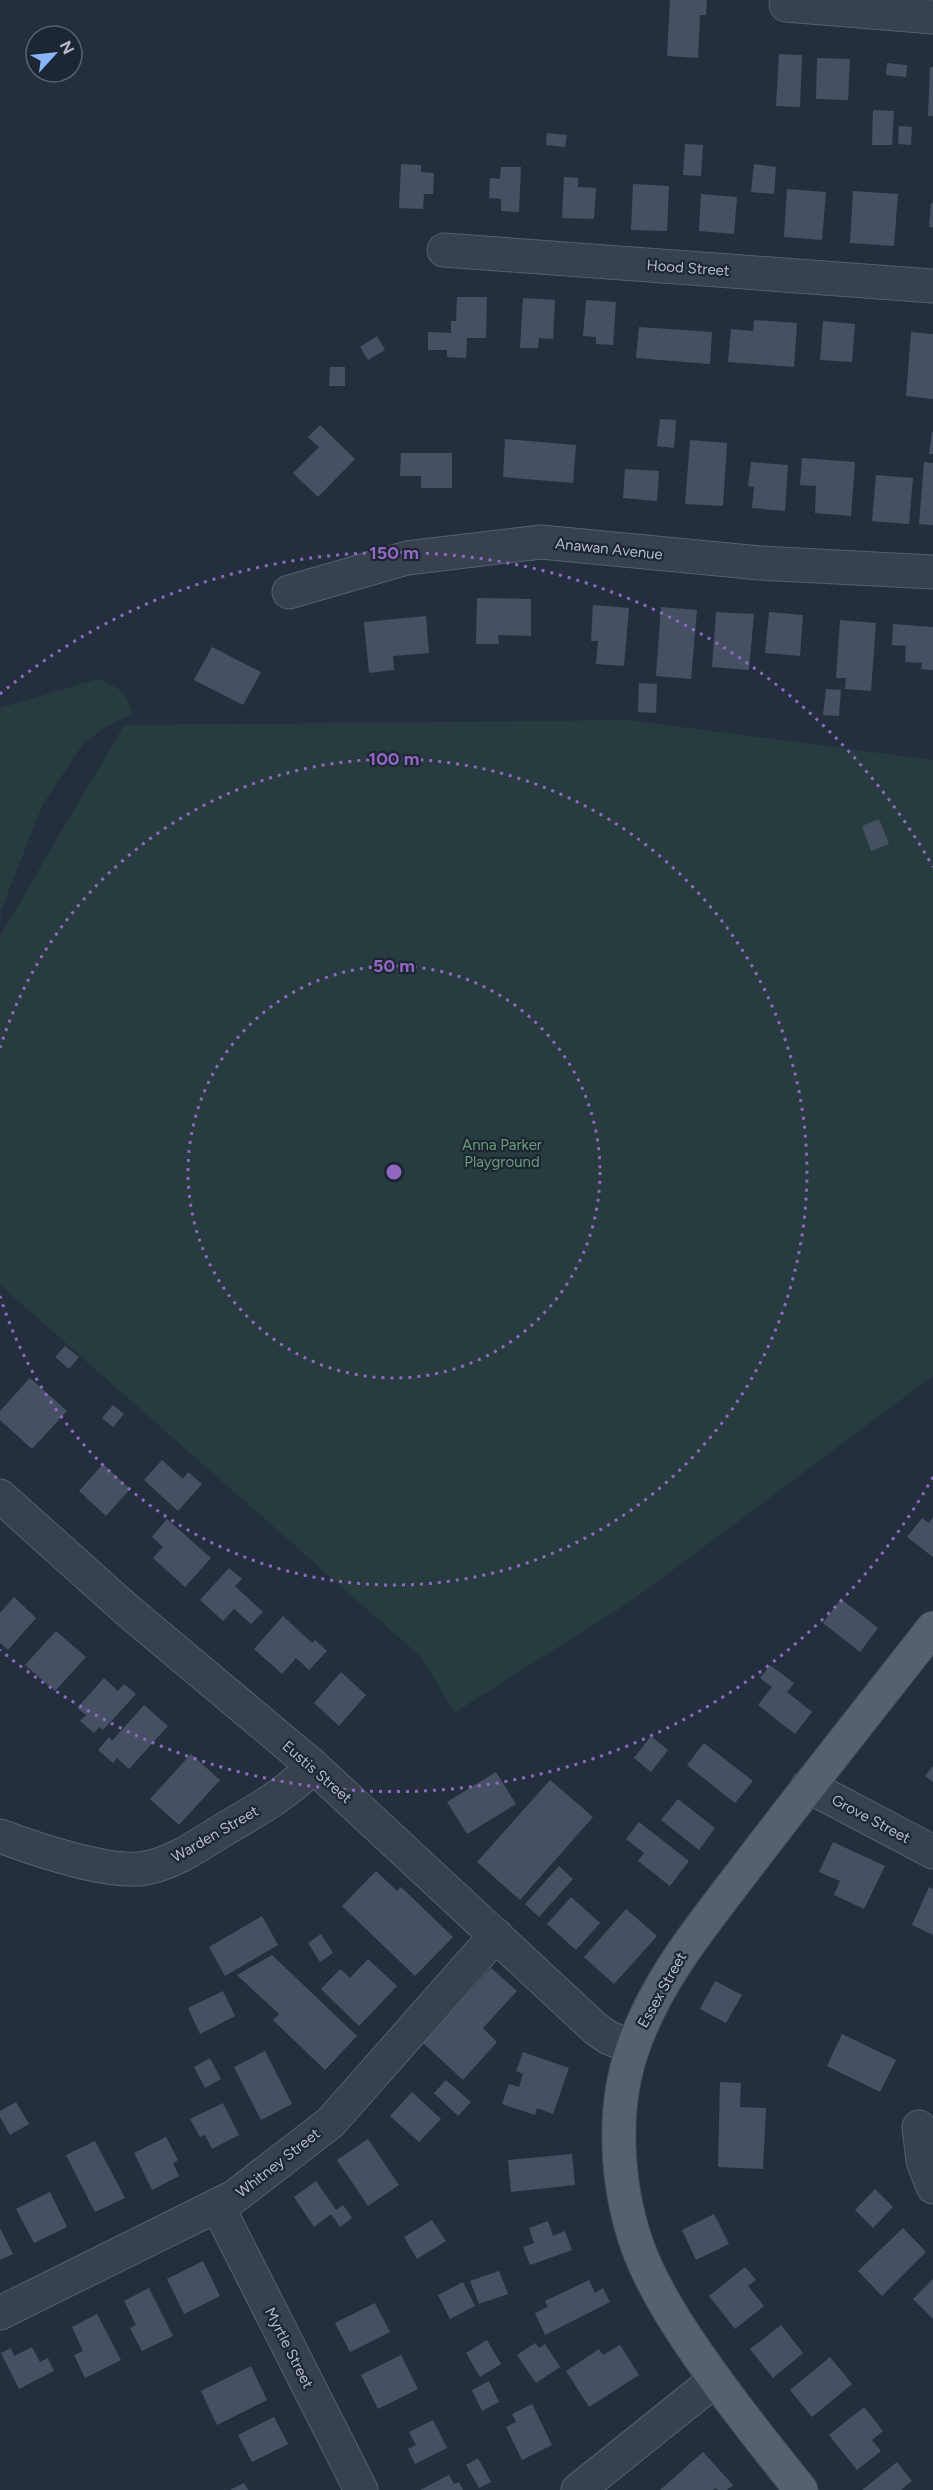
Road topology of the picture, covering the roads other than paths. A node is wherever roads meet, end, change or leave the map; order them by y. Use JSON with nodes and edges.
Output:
{"nodes":[{"id":1,"x":786,"y":5,"type":"dead end"},
{"id":2,"x":933,"y":17,"type":"edge"},
{"id":3,"x":444,"y":250,"type":"dead end"},
{"id":4,"x":933,"y":286,"type":"edge"},
{"id":5,"x":933,"y":572,"type":"edge"},
{"id":6,"x":289,"y":592,"type":"dead end"},
{"id":7,"x":0,"y":1496,"type":"edge"},
{"id":8,"x":933,"y":1628,"type":"edge"},
{"id":9,"x":313,"y":1766,"type":"junction"},
{"id":10,"x":808,"y":1786,"type":"junction"},
{"id":11,"x":0,"y":1836,"type":"edge"},
{"id":12,"x":933,"y":1852,"type":"edge"},
{"id":13,"x":496,"y":1935,"type":"junction"},
{"id":14,"x":633,"y":2047,"type":"junction"},
{"id":15,"x":919,"y":2127,"type":"dead end"},
{"id":16,"x":933,"y":2187,"type":"edge"},
{"id":17,"x":217,"y":2205,"type":"junction"},
{"id":18,"x":0,"y":2313,"type":"edge"},
{"id":19,"x":715,"y":2380,"type":"junction"},
{"id":20,"x":361,"y":2490,"type":"edge"},
{"id":21,"x":578,"y":2490,"type":"edge"},
{"id":22,"x":801,"y":2490,"type":"edge"}],
"edges":[{"from":1,"to":2,"type":"street"},
{"from":3,"to":4,"type":"street","name":"Hood Street"},
{"from":5,"to":6,"type":"street","name":"Anawan Avenue"},
{"from":7,"to":9,"type":"street","name":"Eustis Street"},
{"from":8,"to":10,"type":"main road","name":"Essex Street"},
{"from":9,"to":11,"type":"street","name":"Warden Street"},
{"from":9,"to":13,"type":"street","name":"Eustis Street"},
{"from":10,"to":12,"type":"street","name":"Grove Street"},
{"from":10,"to":14,"type":"main road","name":"Essex Street"},
{"from":13,"to":14,"type":"street","name":"Eustis Street"},
{"from":13,"to":17,"type":"street","name":"Whitney Street"},
{"from":14,"to":19,"type":"main road","name":"Essex Street"},
{"from":15,"to":16,"type":"street"},
{"from":17,"to":18,"type":"street","name":"Whitney Street"},
{"from":17,"to":20,"type":"street","name":"Myrtle Street"},
{"from":19,"to":21,"type":"street"},
{"from":19,"to":22,"type":"main road","name":"Essex Street"}]}
